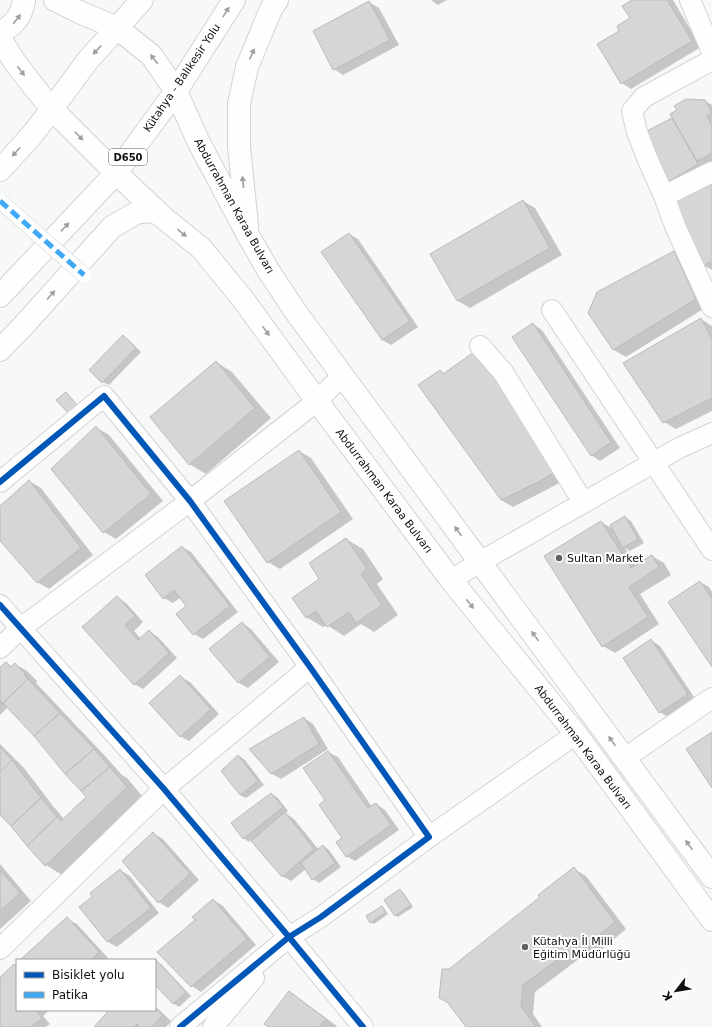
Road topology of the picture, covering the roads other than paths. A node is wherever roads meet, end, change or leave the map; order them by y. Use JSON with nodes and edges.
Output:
{"nodes":[{"id":1,"x":24,"y":0,"type":"edge"},
{"id":2,"x":55,"y":0,"type":"edge"},
{"id":3,"x":142,"y":0,"type":"edge"},
{"id":4,"x":234,"y":0,"type":"edge"},
{"id":5,"x":277,"y":0,"type":"edge"},
{"id":6,"x":690,"y":0,"type":"edge"},
{"id":7,"x":117,"y":28,"type":"junction"},
{"id":8,"x":0,"y":32,"type":"edge"},
{"id":9,"x":0,"y":38,"type":"edge"},
{"id":10,"x":712,"y":52,"type":"edge"},
{"id":11,"x":712,"y":60,"type":"edge"},
{"id":12,"x":176,"y":91,"type":"junction"},
{"id":13,"x":52,"y":109,"type":"junction"},
{"id":14,"x":0,"y":170,"type":"edge"},
{"id":15,"x":712,"y":172,"type":"edge"},
{"id":16,"x":116,"y":173,"type":"junction"},
{"id":17,"x":664,"y":196,"type":"junction"},
{"id":18,"x":0,"y":201,"type":"edge"},
{"id":19,"x":165,"y":219,"type":"junction"},
{"id":20,"x":248,"y":235,"type":"junction"},
{"id":21,"x":84,"y":276,"type":"dead end"},
{"id":22,"x":0,"y":296,"type":"edge"},
{"id":23,"x":712,"y":307,"type":"edge"},
{"id":24,"x":552,"y":310,"type":"dead end"},
{"id":25,"x":480,"y":346,"type":"dead end"},
{"id":26,"x":0,"y":350,"type":"edge"},
{"id":27,"x":343,"y":375,"type":"junction"},
{"id":28,"x":317,"y":401,"type":"junction"},
{"id":29,"x":712,"y":433,"type":"edge"},
{"id":30,"x":654,"y":463,"type":"junction"},
{"id":31,"x":0,"y":482,"type":"edge"},
{"id":32,"x":190,"y":501,"type":"junction"},
{"id":33,"x":583,"y":502,"type":"junction"},
{"id":34,"x":712,"y":550,"type":"edge"},
{"id":35,"x":480,"y":562,"type":"junction"},
{"id":36,"x":451,"y":580,"type":"junction"},
{"id":37,"x":0,"y":605,"type":"edge"},
{"id":38,"x":21,"y":628,"type":"junction"},
{"id":39,"x":0,"y":648,"type":"edge"},
{"id":40,"x":310,"y":667,"type":"junction"},
{"id":41,"x":712,"y":698,"type":"edge"},
{"id":42,"x":576,"y":734,"type":"junction"},
{"id":43,"x":625,"y":758,"type":"junction"},
{"id":44,"x":164,"y":789,"type":"junction"},
{"id":45,"x":429,"y":837,"type":"junction"},
{"id":46,"x":712,"y":877,"type":"edge"},
{"id":47,"x":712,"y":920,"type":"edge"},
{"id":48,"x":289,"y":937,"type":"junction"},
{"id":49,"x":0,"y":949,"type":"edge"},
{"id":50,"x":180,"y":1027,"type":"edge"},
{"id":51,"x":213,"y":1027,"type":"edge"},
{"id":52,"x":363,"y":1027,"type":"edge"}],
"edges":[{"from":8,"to":1,"type":"main road","one_way":true},
{"from":2,"to":7,"type":"main road","name":"Abdurrahman Karaa Bulvarı"},
{"from":3,"to":7,"type":"main road"},
{"from":12,"to":4,"type":"main road","name":"Kütahya - Balıkesir Yolu","number":"D650","one_way":true},
{"from":20,"to":5,"type":"main road","one_way":true},
{"from":6,"to":10,"type":"street"},
{"from":12,"to":7,"type":"main road","name":"Abdurrahman Karaa Bulvarı","one_way":true},
{"from":7,"to":13,"type":"main road","one_way":true},
{"from":9,"to":13,"type":"main road","one_way":true},
{"from":11,"to":17,"type":"street"},
{"from":12,"to":16,"type":"main road","name":"Kütahya - Balıkesir Yolu","number":"D650"},
{"from":12,"to":20,"type":"main road","name":"Abdurrahman Karaa Bulvarı"},
{"from":13,"to":14,"type":"main road","one_way":true},
{"from":13,"to":16,"type":"main road","one_way":true},
{"from":15,"to":17,"type":"street"},
{"from":16,"to":19,"type":"main road"},
{"from":22,"to":16,"type":"main road","name":"Kütahya - Balıkesir Yolu","number":"D650","one_way":true},
{"from":17,"to":23,"type":"street"},
{"from":18,"to":21,"type":"street","bridge":true},
{"from":26,"to":19,"type":"main road","name":"Abdurrahman Karaa Bulvarı","one_way":true},
{"from":19,"to":28,"type":"main road","name":"Abdurrahman Karaa Bulvarı","one_way":true},
{"from":20,"to":27,"type":"main road","name":"Abdurrahman Karaa Bulvarı"},
{"from":24,"to":30,"type":"street"},
{"from":25,"to":33,"type":"street"},
{"from":27,"to":28,"type":"street"},
{"from":35,"to":27,"type":"main road","name":"Abdurrahman Karaa Bulvarı","one_way":true},
{"from":28,"to":32,"type":"street"},
{"from":28,"to":36,"type":"main road","name":"Abdurrahman Karaa Bulvarı"},
{"from":29,"to":30,"type":"street"},
{"from":30,"to":33,"type":"street"},
{"from":30,"to":34,"type":"street"},
{"from":31,"to":32,"type":"street"},
{"from":32,"to":38,"type":"street"},
{"from":32,"to":40,"type":"street"},
{"from":33,"to":35,"type":"street"},
{"from":35,"to":36,"type":"street"},
{"from":43,"to":35,"type":"main road","name":"Abdurrahman Karaa Bulvarı","one_way":true},
{"from":36,"to":42,"type":"main road","name":"Abdurrahman Karaa Bulvarı","one_way":true},
{"from":37,"to":38,"type":"street"},
{"from":38,"to":39,"type":"street"},
{"from":38,"to":44,"type":"street"},
{"from":40,"to":44,"type":"street"},
{"from":40,"to":45,"type":"street"},
{"from":41,"to":43,"type":"street"},
{"from":42,"to":45,"type":"street"},
{"from":42,"to":47,"type":"main road","name":"Abdurrahman Karaa Bulvarı"},
{"from":46,"to":43,"type":"main road","name":"Abdurrahman Karaa Bulvarı","one_way":true},
{"from":44,"to":48,"type":"street"},
{"from":44,"to":49,"type":"street"},
{"from":45,"to":48,"type":"street"},
{"from":48,"to":50,"type":"street"},
{"from":48,"to":51,"type":"street"},
{"from":48,"to":52,"type":"street"}]}
